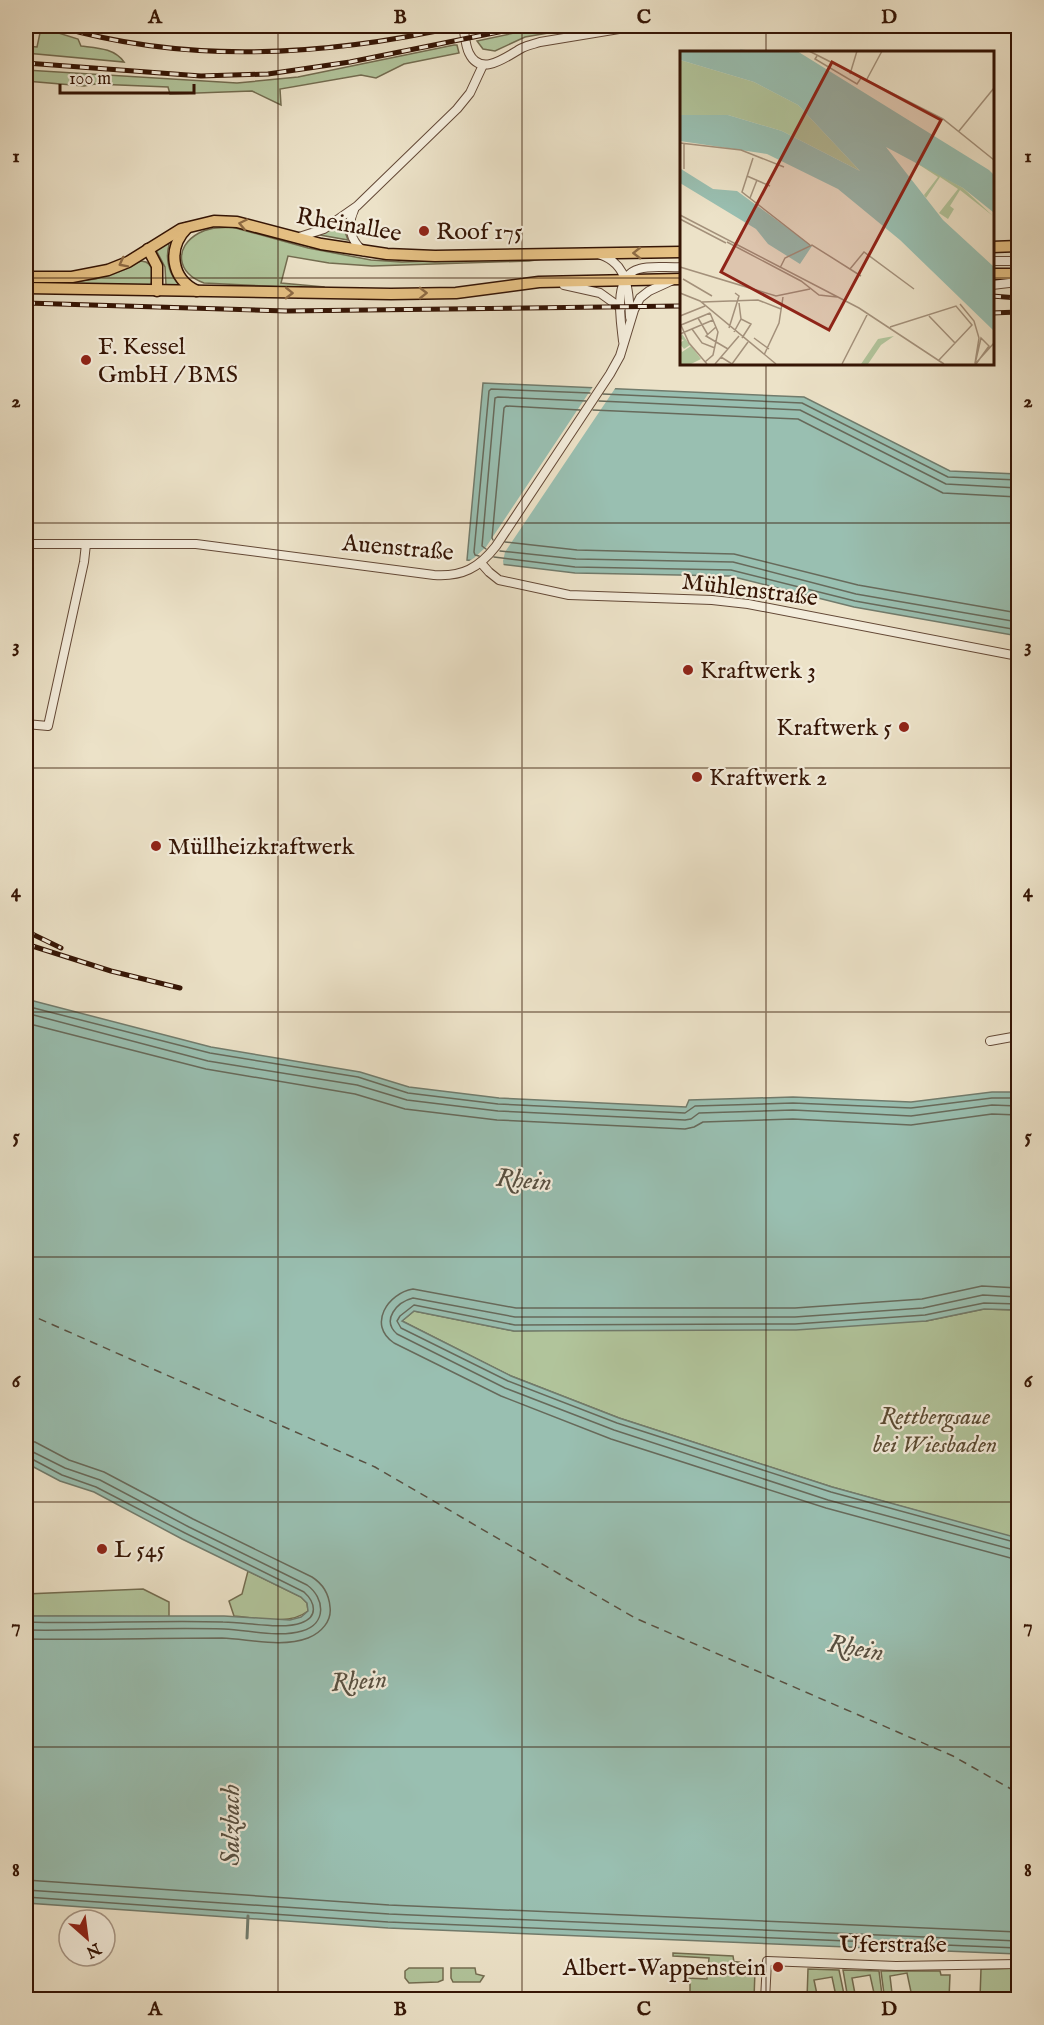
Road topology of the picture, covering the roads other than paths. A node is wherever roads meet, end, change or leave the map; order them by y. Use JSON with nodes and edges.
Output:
{"nodes":[{"id":1,"x":463,"y":26,"type":"edge"},
{"id":2,"x":637,"y":26,"type":"edge"},
{"id":3,"x":483,"y":65,"type":"junction"},
{"id":4,"x":357,"y":206,"type":"junction"},
{"id":5,"x":193,"y":225,"type":"junction"},
{"id":6,"x":293,"y":237,"type":"junction"},
{"id":7,"x":1018,"y":246,"type":"edge"},
{"id":8,"x":993,"y":247,"type":"edge"},
{"id":9,"x":148,"y":249,"type":"junction"},
{"id":10,"x":364,"y":252,"type":"junction"},
{"id":11,"x":680,"y":252,"type":"edge"},
{"id":12,"x":593,"y":253,"type":"junction"},
{"id":13,"x":993,"y":261,"type":"edge"},
{"id":14,"x":1018,"y":261,"type":"edge"},
{"id":15,"x":680,"y":267,"type":"edge"},
{"id":16,"x":993,"y":274,"type":"edge"},
{"id":17,"x":1018,"y":274,"type":"edge"},
{"id":18,"x":26,"y":277,"type":"edge"},
{"id":19,"x":625,"y":280,"type":"junction"},
{"id":20,"x":679,"y":280,"type":"edge"},
{"id":21,"x":551,"y":282,"type":"junction"},
{"id":22,"x":1018,"y":284,"type":"edge"},
{"id":23,"x":993,"y":285,"type":"edge"},
{"id":24,"x":26,"y":288,"type":"edge"},
{"id":25,"x":157,"y":291,"type":"junction"},
{"id":26,"x":197,"y":291,"type":"junction"},
{"id":27,"x":621,"y":308,"type":"junction"},
{"id":28,"x":630,"y":323,"type":"junction"},
{"id":29,"x":623,"y":348,"type":"junction"},
{"id":30,"x":26,"y":544,"type":"edge"},
{"id":31,"x":86,"y":544,"type":"junction"},
{"id":32,"x":481,"y":563,"type":"junction"},
{"id":33,"x":1018,"y":656,"type":"edge"},
{"id":34,"x":26,"y":724,"type":"edge"},
{"id":35,"x":1018,"y":1036,"type":"edge"},
{"id":36,"x":990,"y":1041,"type":"dead end"},
{"id":37,"x":1018,"y":1964,"type":"edge"},
{"id":38,"x":765,"y":2000,"type":"edge"}],
"edges":[{"from":1,"to":3,"type":"street"},
{"from":2,"to":3,"type":"street"},
{"from":3,"to":4,"type":"street"},
{"from":4,"to":6,"type":"street"},
{"from":4,"to":10,"type":"street"},
{"from":6,"to":5,"type":"main road","name":"Rheinallee","one_way":true},
{"from":5,"to":9,"type":"main road","name":"Rheinallee"},
{"from":5,"to":26,"type":"main road"},
{"from":6,"to":10,"type":"main road","name":"Rheinallee"},
{"from":7,"to":8,"type":"main road"},
{"from":9,"to":18,"type":"main road","name":"Rheinallee","one_way":true},
{"from":9,"to":25,"type":"main road"},
{"from":10,"to":12,"type":"main road","name":"Rheinallee"},
{"from":11,"to":12,"type":"main road","name":"Rheinallee","one_way":true},
{"from":12,"to":19,"type":"street"},
{"from":13,"to":14,"type":"street"},
{"from":15,"to":19,"type":"street"},
{"from":16,"to":17,"type":"main road"},
{"from":19,"to":20,"type":"main road"},
{"from":19,"to":21,"type":"main road"},
{"from":19,"to":27,"type":"street"},
{"from":19,"to":28,"type":"street","name":"Auenstraße"},
{"from":20,"to":28,"type":"street","name":"Auenstraße"},
{"from":26,"to":21,"type":"main road","one_way":true},
{"from":21,"to":27,"type":"street"},
{"from":22,"to":23,"type":"street"},
{"from":24,"to":25,"type":"main road"},
{"from":25,"to":26,"type":"main road"},
{"from":27,"to":29,"type":"street"},
{"from":28,"to":29,"type":"street","name":"Auenstraße"},
{"from":29,"to":32,"type":"street","name":"Auenstraße"},
{"from":30,"to":31,"type":"street","name":"Auenstraße"},
{"from":31,"to":32,"type":"street","name":"Auenstraße"},
{"from":31,"to":34,"type":"street"},
{"from":32,"to":33,"type":"street","name":"Mühlenstraße"},
{"from":35,"to":36,"type":"street"},
{"from":37,"to":38,"type":"street","name":"Uferstraße"}]}
